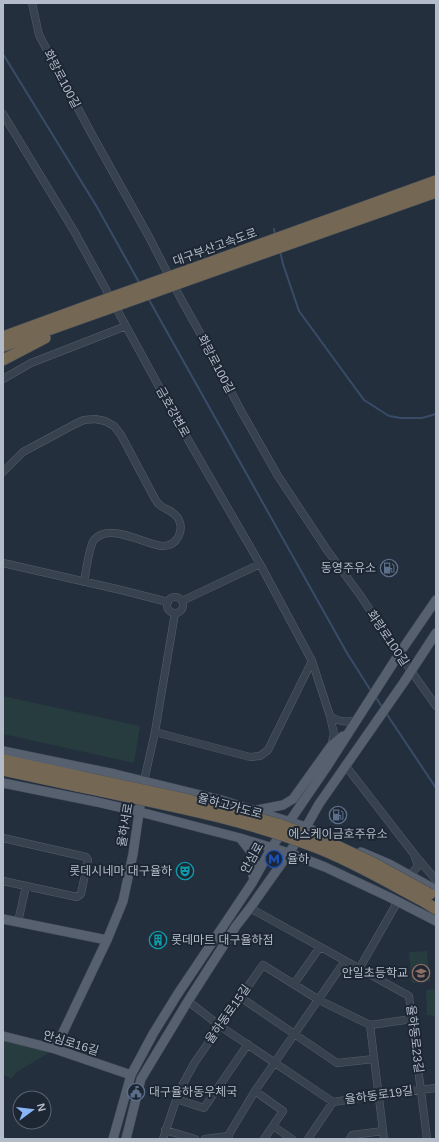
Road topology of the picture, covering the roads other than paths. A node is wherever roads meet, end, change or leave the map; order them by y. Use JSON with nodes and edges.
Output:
{"nodes":[{"id":1,"x":32,"y":3,"type":"edge"},
{"id":2,"x":3,"y":114,"type":"edge"},
{"id":3,"x":436,"y":181,"type":"edge"},
{"id":4,"x":436,"y":192,"type":"edge"},
{"id":5,"x":292,"y":238,"type":"junction"},
{"id":6,"x":102,"y":306,"type":"junction"},
{"id":7,"x":76,"y":320,"type":"junction"},
{"id":8,"x":126,"y":326,"type":"junction"},
{"id":9,"x":3,"y":337,"type":"edge"},
{"id":10,"x":3,"y":346,"type":"edge"},
{"id":11,"x":3,"y":360,"type":"edge"},
{"id":12,"x":3,"y":380,"type":"edge"},
{"id":13,"x":3,"y":472,"type":"edge"},
{"id":14,"x":3,"y":564,"type":"edge"},
{"id":15,"x":260,"y":564,"type":"junction"},
{"id":16,"x":84,"y":582,"type":"junction"},
{"id":17,"x":436,"y":600,"type":"edge"},
{"id":18,"x":182,"y":601,"type":"junction"},
{"id":19,"x":168,"y":602,"type":"junction"},
{"id":20,"x":175,"y":613,"type":"junction"},
{"id":21,"x":436,"y":633,"type":"edge"},
{"id":22,"x":398,"y":654,"type":"junction"},
{"id":23,"x":312,"y":661,"type":"junction"},
{"id":24,"x":411,"y":672,"type":"junction"},
{"id":25,"x":436,"y":706,"type":"edge"},
{"id":26,"x":330,"y":716,"type":"junction"},
{"id":27,"x":356,"y":721,"type":"junction"},
{"id":28,"x":350,"y":730,"type":"junction"},
{"id":29,"x":155,"y":732,"type":"junction"},
{"id":30,"x":331,"y":746,"type":"junction"},
{"id":31,"x":3,"y":751,"type":"edge"},
{"id":32,"x":3,"y":760,"type":"edge"},
{"id":33,"x":345,"y":766,"type":"junction"},
{"id":34,"x":3,"y":770,"type":"edge"},
{"id":35,"x":77,"y":781,"type":"junction"},
{"id":36,"x":144,"y":781,"type":"junction"},
{"id":37,"x":3,"y":783,"type":"edge"},
{"id":38,"x":256,"y":810,"type":"junction"},
{"id":39,"x":140,"y":812,"type":"junction"},
{"id":40,"x":289,"y":822,"type":"junction"},
{"id":41,"x":306,"y":827,"type":"junction"},
{"id":42,"x":228,"y":835,"type":"junction"},
{"id":43,"x":3,"y":838,"type":"edge"},
{"id":44,"x":240,"y":838,"type":"junction"},
{"id":45,"x":274,"y":844,"type":"junction"},
{"id":46,"x":344,"y":844,"type":"junction"},
{"id":47,"x":289,"y":853,"type":"junction"},
{"id":48,"x":414,"y":854,"type":"junction"},
{"id":49,"x":328,"y":868,"type":"junction"},
{"id":50,"x":409,"y":875,"type":"junction"},
{"id":51,"x":436,"y":880,"type":"edge"},
{"id":52,"x":3,"y":881,"type":"edge"},
{"id":53,"x":252,"y":883,"type":"junction"},
{"id":54,"x":26,"y":886,"type":"junction"},
{"id":55,"x":431,"y":896,"type":"edge"},
{"id":56,"x":398,"y":901,"type":"junction"},
{"id":57,"x":250,"y":908,"type":"junction"},
{"id":58,"x":436,"y":909,"type":"edge"},
{"id":59,"x":3,"y":919,"type":"edge"},
{"id":60,"x":436,"y":921,"type":"edge"},
{"id":61,"x":18,"y":922,"type":"junction"},
{"id":62,"x":107,"y":940,"type":"junction"},
{"id":63,"x":320,"y":947,"type":"junction"},
{"id":64,"x":345,"y":961,"type":"junction"},
{"id":65,"x":360,"y":969,"type":"junction"},
{"id":66,"x":294,"y":984,"type":"junction"},
{"id":67,"x":240,"y":997,"type":"junction"},
{"id":68,"x":319,"y":1000,"type":"junction"},
{"id":69,"x":188,"y":1001,"type":"junction"},
{"id":70,"x":412,"y":1019,"type":"junction"},
{"id":71,"x":370,"y":1025,"type":"junction"},
{"id":72,"x":220,"y":1026,"type":"junction"},
{"id":73,"x":295,"y":1034,"type":"junction"},
{"id":74,"x":3,"y":1036,"type":"edge"},
{"id":75,"x":248,"y":1044,"type":"junction"},
{"id":76,"x":55,"y":1048,"type":"junction"},
{"id":77,"x":374,"y":1059,"type":"junction"},
{"id":78,"x":275,"y":1063,"type":"junction"},
{"id":79,"x":131,"y":1076,"type":"junction"},
{"id":80,"x":436,"y":1088,"type":"edge"},
{"id":81,"x":421,"y":1090,"type":"junction"},
{"id":82,"x":255,"y":1091,"type":"junction"},
{"id":83,"x":379,"y":1095,"type":"junction"},
{"id":84,"x":176,"y":1099,"type":"junction"},
{"id":85,"x":333,"y":1102,"type":"junction"},
{"id":86,"x":273,"y":1126,"type":"junction"},
{"id":87,"x":165,"y":1130,"type":"junction"},
{"id":88,"x":383,"y":1131,"type":"junction"},
{"id":89,"x":228,"y":1137,"type":"edge"},
{"id":90,"x":113,"y":1139,"type":"edge"},
{"id":91,"x":126,"y":1139,"type":"edge"},
{"id":92,"x":163,"y":1139,"type":"edge"},
{"id":93,"x":195,"y":1139,"type":"edge"},
{"id":94,"x":204,"y":1139,"type":"edge"},
{"id":95,"x":264,"y":1139,"type":"edge"},
{"id":96,"x":292,"y":1139,"type":"edge"},
{"id":97,"x":308,"y":1139,"type":"edge"},
{"id":98,"x":350,"y":1139,"type":"edge"},
{"id":99,"x":384,"y":1139,"type":"edge"},
{"id":100,"x":427,"y":1139,"type":"edge"}],
"edges":[{"from":1,"to":22,"type":"street","name":"화랑로100길"},
{"from":2,"to":8,"type":"street","name":"금호강변로"},
{"from":3,"to":5,"type":"highway","name":"대구부산고속도로"},
{"from":4,"to":5,"type":"highway","name":"대구부산고속도로"},
{"from":5,"to":6,"type":"highway","name":"대구부산고속도로","bridge":true},
{"from":6,"to":7,"type":"highway","name":"대구부산고속도로"},
{"from":6,"to":9,"type":"highway","name":"대구부산고속도로"},
{"from":7,"to":10,"type":"highway","name":"대구부산고속도로"},
{"from":7,"to":11,"type":"highway"},
{"from":8,"to":12,"type":"street"},
{"from":8,"to":15,"type":"street","name":"금호강변로"},
{"from":13,"to":16,"type":"street"},
{"from":14,"to":16,"type":"street"},
{"from":15,"to":18,"type":"street"},
{"from":15,"to":23,"type":"street","name":"금호강변로"},
{"from":16,"to":19,"type":"street"},
{"from":17,"to":22,"type":"main road","name":"안심로"},
{"from":18,"to":19,"type":"street"},
{"from":18,"to":20,"type":"street"},
{"from":19,"to":20,"type":"street"},
{"from":20,"to":29,"type":"street"},
{"from":21,"to":24,"type":"main road"},
{"from":22,"to":24,"type":"street","name":"화랑로100길"},
{"from":22,"to":27,"type":"main road","name":"안심로"},
{"from":23,"to":26,"type":"street","name":"금호강변로"},
{"from":23,"to":29,"type":"street"},
{"from":24,"to":25,"type":"street","name":"화랑로100길"},
{"from":24,"to":33,"type":"main road"},
{"from":26,"to":27,"type":"street"},
{"from":26,"to":30,"type":"street","name":"금호강변로"},
{"from":27,"to":28,"type":"main road","name":"안심로"},
{"from":28,"to":30,"type":"main road"},
{"from":28,"to":40,"type":"main road","name":"안심로"},
{"from":29,"to":36,"type":"street"},
{"from":30,"to":38,"type":"main road"},
{"from":31,"to":36,"type":"main road"},
{"from":32,"to":35,"type":"highway","name":"율하고가도로"},
{"from":33,"to":41,"type":"main road"},
{"from":33,"to":48,"type":"street"},
{"from":34,"to":35,"type":"highway","name":"율하고가도로"},
{"from":35,"to":55,"type":"highway","name":"율하고가도로","bridge":true},
{"from":36,"to":38,"type":"main road"},
{"from":36,"to":39,"type":"main road","name":"율하서로"},
{"from":37,"to":39,"type":"main road"},
{"from":38,"to":40,"type":"main road"},
{"from":38,"to":42,"type":"main road"},
{"from":39,"to":42,"type":"main road"},
{"from":39,"to":62,"type":"main road","name":"율하서로"},
{"from":40,"to":41,"type":"main road"},
{"from":40,"to":45,"type":"main road","name":"안심로"},
{"from":41,"to":46,"type":"main road"},
{"from":41,"to":47,"type":"main road"},
{"from":42,"to":44,"type":"main road"},
{"from":43,"to":54,"type":"street"},
{"from":44,"to":45,"type":"main road"},
{"from":44,"to":53,"type":"main road"},
{"from":45,"to":47,"type":"main road"},
{"from":45,"to":53,"type":"main road","name":"안심로"},
{"from":46,"to":49,"type":"main road"},
{"from":46,"to":50,"type":"main road"},
{"from":47,"to":49,"type":"main road"},
{"from":47,"to":57,"type":"main road"},
{"from":48,"to":50,"type":"street"},
{"from":48,"to":51,"type":"street"},
{"from":49,"to":56,"type":"main road"},
{"from":50,"to":55,"type":"main road"},
{"from":52,"to":54,"type":"street"},
{"from":53,"to":79,"type":"main road","name":"안심로"},
{"from":54,"to":61,"type":"street"},
{"from":55,"to":58,"type":"highway","name":"율하고가도로"},
{"from":56,"to":60,"type":"main road"},
{"from":56,"to":65,"type":"street"},
{"from":57,"to":63,"type":"street","name":"율하동로23길"},
{"from":57,"to":69,"type":"main road"},
{"from":59,"to":61,"type":"main road"},
{"from":61,"to":62,"type":"main road"},
{"from":62,"to":76,"type":"main road","name":"율하서로"},
{"from":63,"to":64,"type":"street","name":"율하동로23길"},
{"from":63,"to":66,"type":"street"},
{"from":64,"to":65,"type":"street","name":"율하동로23길"},
{"from":64,"to":68,"type":"street"},
{"from":65,"to":70,"type":"street","name":"율하동로23길"},
{"from":66,"to":67,"type":"street","name":"율하동로15길"},
{"from":66,"to":68,"type":"street"},
{"from":67,"to":72,"type":"street","name":"율하동로15길"},
{"from":67,"to":73,"type":"street"},
{"from":68,"to":71,"type":"street"},
{"from":68,"to":73,"type":"street"},
{"from":69,"to":72,"type":"street"},
{"from":69,"to":91,"type":"main road"},
{"from":70,"to":71,"type":"street"},
{"from":70,"to":81,"type":"street","name":"율하동로23길"},
{"from":71,"to":77,"type":"street"},
{"from":72,"to":75,"type":"street"},
{"from":72,"to":84,"type":"street","name":"율하동로15길"},
{"from":73,"to":77,"type":"street"},
{"from":73,"to":78,"type":"street"},
{"from":74,"to":76,"type":"main road","name":"안심로16길"},
{"from":75,"to":78,"type":"street"},
{"from":75,"to":84,"type":"street"},
{"from":76,"to":79,"type":"main road","name":"안심로16길"},
{"from":77,"to":83,"type":"street"},
{"from":78,"to":82,"type":"street"},
{"from":78,"to":85,"type":"street"},
{"from":79,"to":90,"type":"main road","name":"안심로"},
{"from":80,"to":81,"type":"street","name":"율하동로19길"},
{"from":81,"to":83,"type":"street","name":"율하동로19길"},
{"from":81,"to":100,"type":"street","name":"율하동로23길"},
{"from":82,"to":86,"type":"street"},
{"from":82,"to":89,"type":"street"},
{"from":83,"to":85,"type":"street","name":"율하동로19길"},
{"from":83,"to":88,"type":"street"},
{"from":84,"to":87,"type":"street","name":"율하동로15길"},
{"from":85,"to":97,"type":"street","name":"율하동로19길"},
{"from":86,"to":95,"type":"street"},
{"from":86,"to":96,"type":"street"},
{"from":87,"to":92,"type":"street","name":"율하동로15길"},
{"from":87,"to":93,"type":"street"},
{"from":88,"to":98,"type":"street"},
{"from":88,"to":99,"type":"street"},
{"from":89,"to":94,"type":"street"}]}
